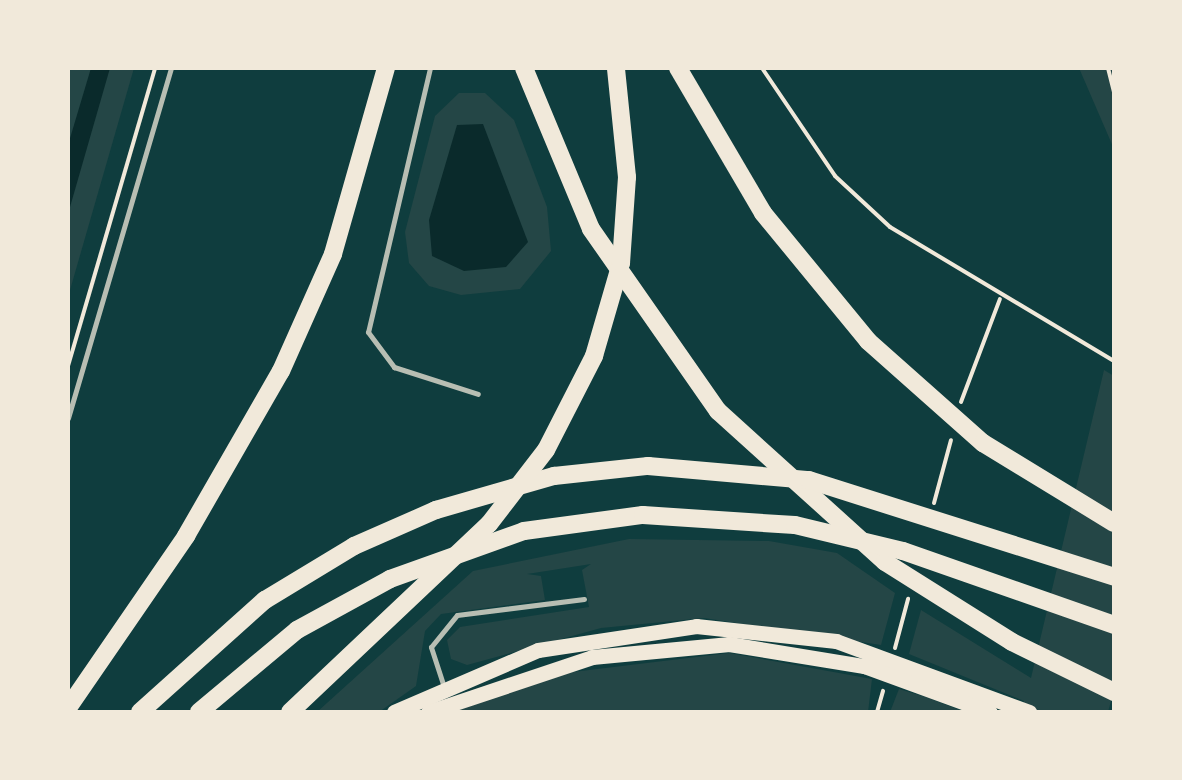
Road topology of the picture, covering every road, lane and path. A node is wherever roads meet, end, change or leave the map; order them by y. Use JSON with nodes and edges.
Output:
{"nodes":[{"id":1,"x":155,"y":68,"type":"edge"},
{"id":2,"x":171,"y":68,"type":"edge"},
{"id":3,"x":386,"y":68,"type":"edge"},
{"id":4,"x":430,"y":68,"type":"edge"},
{"id":5,"x":524,"y":68,"type":"edge"},
{"id":6,"x":616,"y":68,"type":"edge"},
{"id":7,"x":678,"y":68,"type":"edge"},
{"id":8,"x":762,"y":68,"type":"edge"},
{"id":9,"x":1108,"y":68,"type":"edge"},
{"id":10,"x":1114,"y":92,"type":"edge"},
{"id":11,"x":1000,"y":299,"type":"junction"},
{"id":12,"x":1112,"y":360,"type":"edge"},
{"id":13,"x":68,"y":366,"type":"edge"},
{"id":14,"x":965,"y":388,"type":"dead end"},
{"id":15,"x":478,"y":394,"type":"dead end"},
{"id":16,"x":68,"y":418,"type":"edge"},
{"id":17,"x":1114,"y":523,"type":"edge"},
{"id":18,"x":1114,"y":576,"type":"edge"},
{"id":19,"x":584,"y":599,"type":"dead end"},
{"id":20,"x":1114,"y":625,"type":"edge"},
{"id":21,"x":443,"y":684,"type":"junction"},
{"id":22,"x":1114,"y":692,"type":"edge"},
{"id":23,"x":68,"y":708,"type":"edge"},
{"id":24,"x":140,"y":712,"type":"edge"},
{"id":25,"x":199,"y":712,"type":"edge"},
{"id":26,"x":290,"y":712,"type":"edge"},
{"id":27,"x":394,"y":712,"type":"edge"},
{"id":28,"x":428,"y":712,"type":"edge"},
{"id":29,"x":990,"y":712,"type":"edge"},
{"id":30,"x":1029,"y":712,"type":"edge"}],
"edges":[{"from":1,"to":13,"type":"path"},
{"from":2,"to":16,"type":"lane"},
{"from":3,"to":23,"type":"highway"},
{"from":4,"to":15,"type":"lane"},
{"from":5,"to":22,"type":"highway"},
{"from":6,"to":26,"type":"highway"},
{"from":7,"to":17,"type":"highway"},
{"from":8,"to":11,"type":"path"},
{"from":9,"to":10,"type":"path"},
{"from":11,"to":12,"type":"path"},
{"from":11,"to":14,"type":"path"},
{"from":18,"to":24,"type":"highway"},
{"from":19,"to":21,"type":"lane"},
{"from":20,"to":25,"type":"highway"},
{"from":21,"to":27,"type":"highway"},
{"from":21,"to":30,"type":"highway"},
{"from":28,"to":29,"type":"highway"}]}
